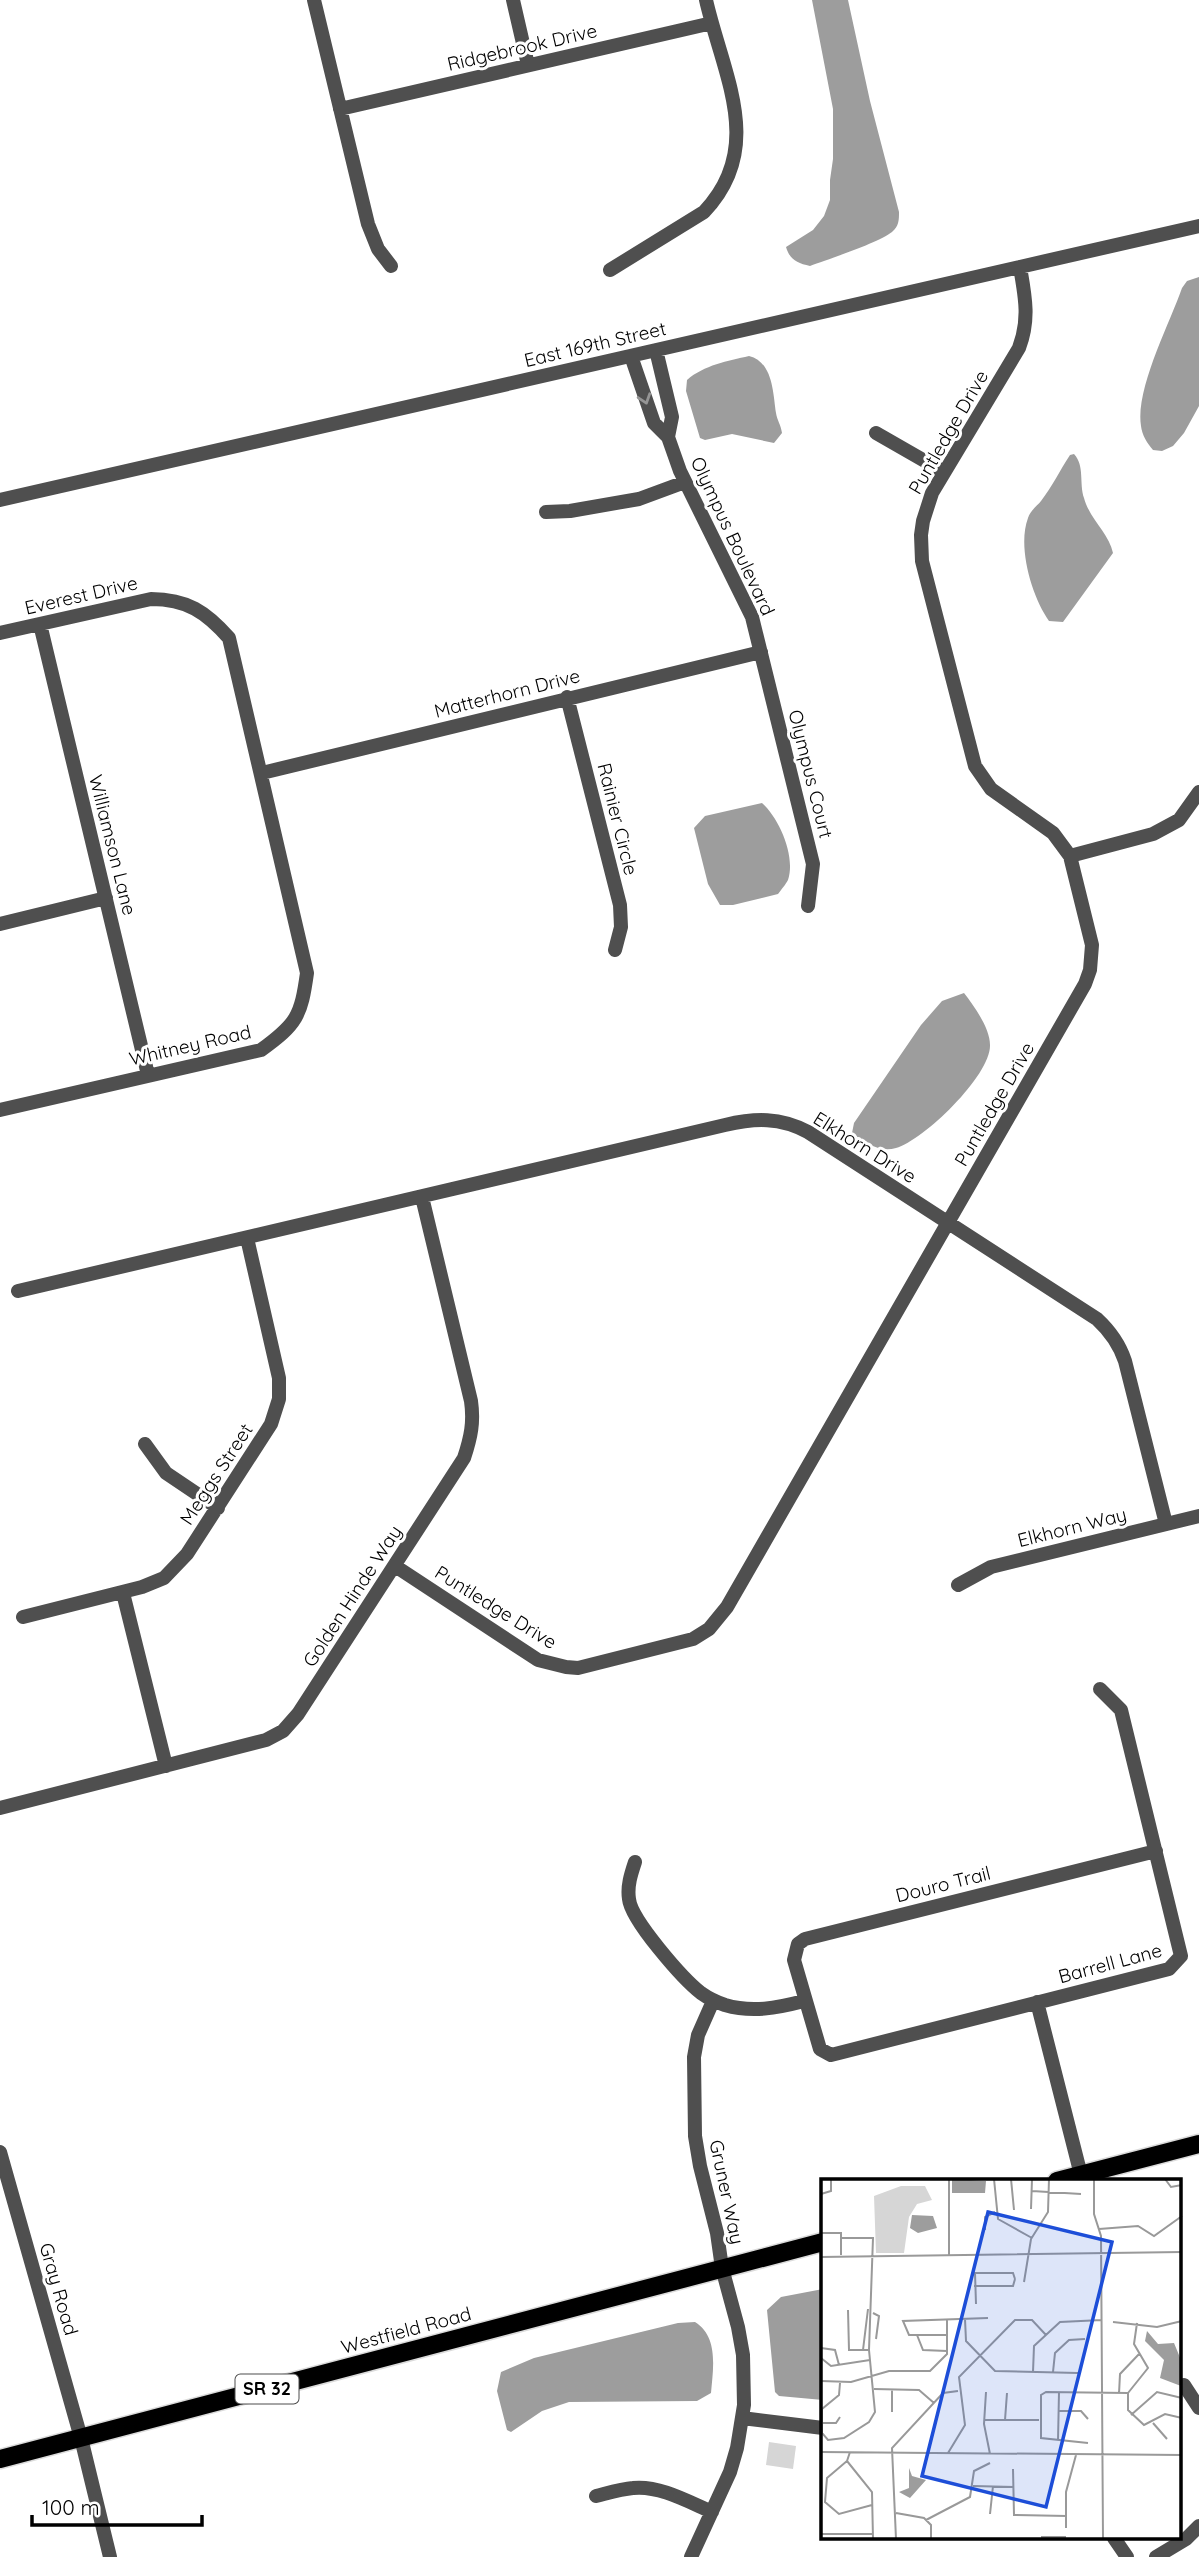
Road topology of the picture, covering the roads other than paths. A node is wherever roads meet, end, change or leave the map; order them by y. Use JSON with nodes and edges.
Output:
{"nodes":[{"id":1,"x":314,"y":0,"type":"edge"},
{"id":2,"x":513,"y":0,"type":"edge"},
{"id":3,"x":706,"y":0,"type":"edge"},
{"id":4,"x":712,"y":23,"type":"junction"},
{"id":5,"x":528,"y":65,"type":"junction"},
{"id":6,"x":340,"y":109,"type":"junction"},
{"id":7,"x":1199,"y":226,"type":"edge"},
{"id":8,"x":391,"y":266,"type":"dead end"},
{"id":9,"x":1020,"y":267,"type":"junction"},
{"id":10,"x":610,"y":270,"type":"dead end"},
{"id":11,"x":656,"y":349,"type":"junction"},
{"id":12,"x":631,"y":356,"type":"junction"},
{"id":13,"x":876,"y":433,"type":"dead end"},
{"id":14,"x":668,"y":437,"type":"junction"},
{"id":15,"x":944,"y":472,"type":"junction"},
{"id":16,"x":685,"y":482,"type":"junction"},
{"id":17,"x":0,"y":500,"type":"edge"},
{"id":18,"x":546,"y":512,"type":"dead end"},
{"id":19,"x":40,"y":624,"type":"junction"},
{"id":20,"x":0,"y":633,"type":"edge"},
{"id":21,"x":761,"y":652,"type":"junction"},
{"id":22,"x":568,"y":697,"type":"junction"},
{"id":23,"x":262,"y":773,"type":"junction"},
{"id":24,"x":1199,"y":792,"type":"edge"},
{"id":25,"x":1070,"y":856,"type":"junction"},
{"id":26,"x":106,"y":898,"type":"junction"},
{"id":27,"x":808,"y":905,"type":"dead end"},
{"id":28,"x":0,"y":924,"type":"edge"},
{"id":29,"x":615,"y":950,"type":"dead end"},
{"id":30,"x":148,"y":1074,"type":"junction"},
{"id":31,"x":0,"y":1110,"type":"edge"},
{"id":32,"x":422,"y":1197,"type":"junction"},
{"id":33,"x":949,"y":1223,"type":"junction"},
{"id":34,"x":247,"y":1238,"type":"junction"},
{"id":35,"x":18,"y":1291,"type":"dead end"},
{"id":36,"x":145,"y":1444,"type":"dead end"},
{"id":37,"x":218,"y":1508,"type":"junction"},
{"id":38,"x":1199,"y":1516,"type":"edge"},
{"id":39,"x":1167,"y":1524,"type":"junction"},
{"id":40,"x":395,"y":1566,"type":"junction"},
{"id":41,"x":958,"y":1585,"type":"dead end"},
{"id":42,"x":123,"y":1592,"type":"junction"},
{"id":43,"x":23,"y":1617,"type":"dead end"},
{"id":44,"x":1100,"y":1689,"type":"dead end"},
{"id":45,"x":166,"y":1766,"type":"junction"},
{"id":46,"x":0,"y":1808,"type":"edge"},
{"id":47,"x":1156,"y":1851,"type":"junction"},
{"id":48,"x":635,"y":1862,"type":"dead end"},
{"id":49,"x":713,"y":2001,"type":"junction"},
{"id":50,"x":804,"y":2001,"type":"junction"},
{"id":51,"x":1037,"y":2002,"type":"junction"},
{"id":52,"x":1199,"y":2144,"type":"edge"},
{"id":53,"x":0,"y":2152,"type":"edge"},
{"id":54,"x":1081,"y":2175,"type":"junction"},
{"id":55,"x":1065,"y":2179,"type":"edge"},
{"id":56,"x":821,"y":2243,"type":"edge"},
{"id":57,"x":722,"y":2269,"type":"junction"},
{"id":58,"x":1184,"y":2385,"type":"dead end"},
{"id":59,"x":1199,"y":2408,"type":"edge"},
{"id":60,"x":742,"y":2418,"type":"junction"},
{"id":61,"x":821,"y":2428,"type":"edge"},
{"id":62,"x":81,"y":2438,"type":"junction"},
{"id":63,"x":0,"y":2459,"type":"edge"},
{"id":64,"x":596,"y":2496,"type":"dead end"},
{"id":65,"x":712,"y":2512,"type":"junction"},
{"id":66,"x":1199,"y":2526,"type":"edge"},
{"id":67,"x":1115,"y":2540,"type":"edge"},
{"id":68,"x":110,"y":2557,"type":"edge"},
{"id":69,"x":691,"y":2557,"type":"edge"},
{"id":70,"x":1127,"y":2557,"type":"edge"},
{"id":71,"x":1156,"y":2557,"type":"edge"}],
"edges":[{"from":1,"to":6,"type":"street"},
{"from":2,"to":5,"type":"street"},
{"from":3,"to":4,"type":"street"},
{"from":4,"to":5,"type":"street","name":"Ridgebrook Drive"},
{"from":4,"to":10,"type":"street"},
{"from":5,"to":6,"type":"street","name":"Ridgebrook Drive"},
{"from":6,"to":8,"type":"street"},
{"from":7,"to":9,"type":"street","name":"East 169th Street"},
{"from":9,"to":11,"type":"street","name":"East 169th Street"},
{"from":9,"to":15,"type":"street","name":"Puntledge Drive"},
{"from":11,"to":12,"type":"street","name":"East 169th Street"},
{"from":11,"to":14,"type":"street","name":"Olympus Boulevard"},
{"from":12,"to":14,"type":"street","name":"Olympus Boulevard","one_way":true},
{"from":12,"to":17,"type":"street","name":"East 169th Street"},
{"from":13,"to":15,"type":"street"},
{"from":14,"to":16,"type":"street","name":"Olympus Boulevard"},
{"from":15,"to":25,"type":"street","name":"Puntledge Drive"},
{"from":16,"to":18,"type":"street"},
{"from":16,"to":21,"type":"street","name":"Olympus Boulevard"},
{"from":19,"to":20,"type":"street","name":"Everest Drive"},
{"from":19,"to":23,"type":"street","name":"Everest Drive"},
{"from":19,"to":26,"type":"street","name":"Williamson Lane"},
{"from":21,"to":22,"type":"street","name":"Matterhorn Drive"},
{"from":21,"to":27,"type":"street","name":"Olympus Court"},
{"from":22,"to":23,"type":"street","name":"Matterhorn Drive"},
{"from":22,"to":29,"type":"street","name":"Rainier Circle"},
{"from":23,"to":30,"type":"street","name":"Whitney Road"},
{"from":24,"to":25,"type":"street"},
{"from":25,"to":33,"type":"street","name":"Puntledge Drive"},
{"from":26,"to":28,"type":"street"},
{"from":26,"to":30,"type":"street","name":"Williamson Lane"},
{"from":30,"to":31,"type":"street","name":"Whitney Road"},
{"from":32,"to":33,"type":"street","name":"Elkhorn Drive"},
{"from":32,"to":34,"type":"street","name":"Elkhorn Drive"},
{"from":32,"to":40,"type":"street","name":"Golden Hinde Way"},
{"from":33,"to":39,"type":"street","name":"Elkhorn Drive"},
{"from":33,"to":40,"type":"street","name":"Puntledge Drive"},
{"from":34,"to":35,"type":"street","name":"Elkhorn Drive"},
{"from":34,"to":37,"type":"street","name":"Meggs Street"},
{"from":36,"to":37,"type":"street"},
{"from":37,"to":42,"type":"street","name":"Meggs Street"},
{"from":38,"to":39,"type":"street","name":"Elkhorn Way"},
{"from":39,"to":41,"type":"street","name":"Elkhorn Way"},
{"from":40,"to":45,"type":"street","name":"Golden Hinde Way"},
{"from":42,"to":43,"type":"street","name":"Meggs Street"},
{"from":42,"to":45,"type":"street"},
{"from":44,"to":47,"type":"street","name":"Barrell Lane"},
{"from":45,"to":46,"type":"street","name":"Golden Hinde Way"},
{"from":47,"to":50,"type":"street","name":"Douro Trail"},
{"from":47,"to":51,"type":"street","name":"Barrell Lane"},
{"from":48,"to":49,"type":"street"},
{"from":49,"to":50,"type":"street"},
{"from":49,"to":57,"type":"street","name":"Gruner Way"},
{"from":50,"to":51,"type":"street","name":"Barrell Lane"},
{"from":51,"to":54,"type":"street"},
{"from":52,"to":54,"type":"main road"},
{"from":53,"to":62,"type":"street","name":"Gray Road"},
{"from":54,"to":55,"type":"main road"},
{"from":56,"to":57,"type":"main road","name":"Westfield Road","number":"SR 32"},
{"from":57,"to":60,"type":"street","name":"Gruner Way"},
{"from":57,"to":62,"type":"main road","name":"Westfield Road","number":"SR 32"},
{"from":58,"to":59,"type":"street"},
{"from":60,"to":61,"type":"street"},
{"from":60,"to":65,"type":"street","name":"Gruner Way"},
{"from":62,"to":63,"type":"main road","name":"Westfield Road","number":"SR 32"},
{"from":62,"to":68,"type":"street","name":"Gray Road"},
{"from":64,"to":65,"type":"street"},
{"from":65,"to":69,"type":"street","name":"Gruner Way"},
{"from":66,"to":71,"type":"street"},
{"from":67,"to":70,"type":"street"}]}
